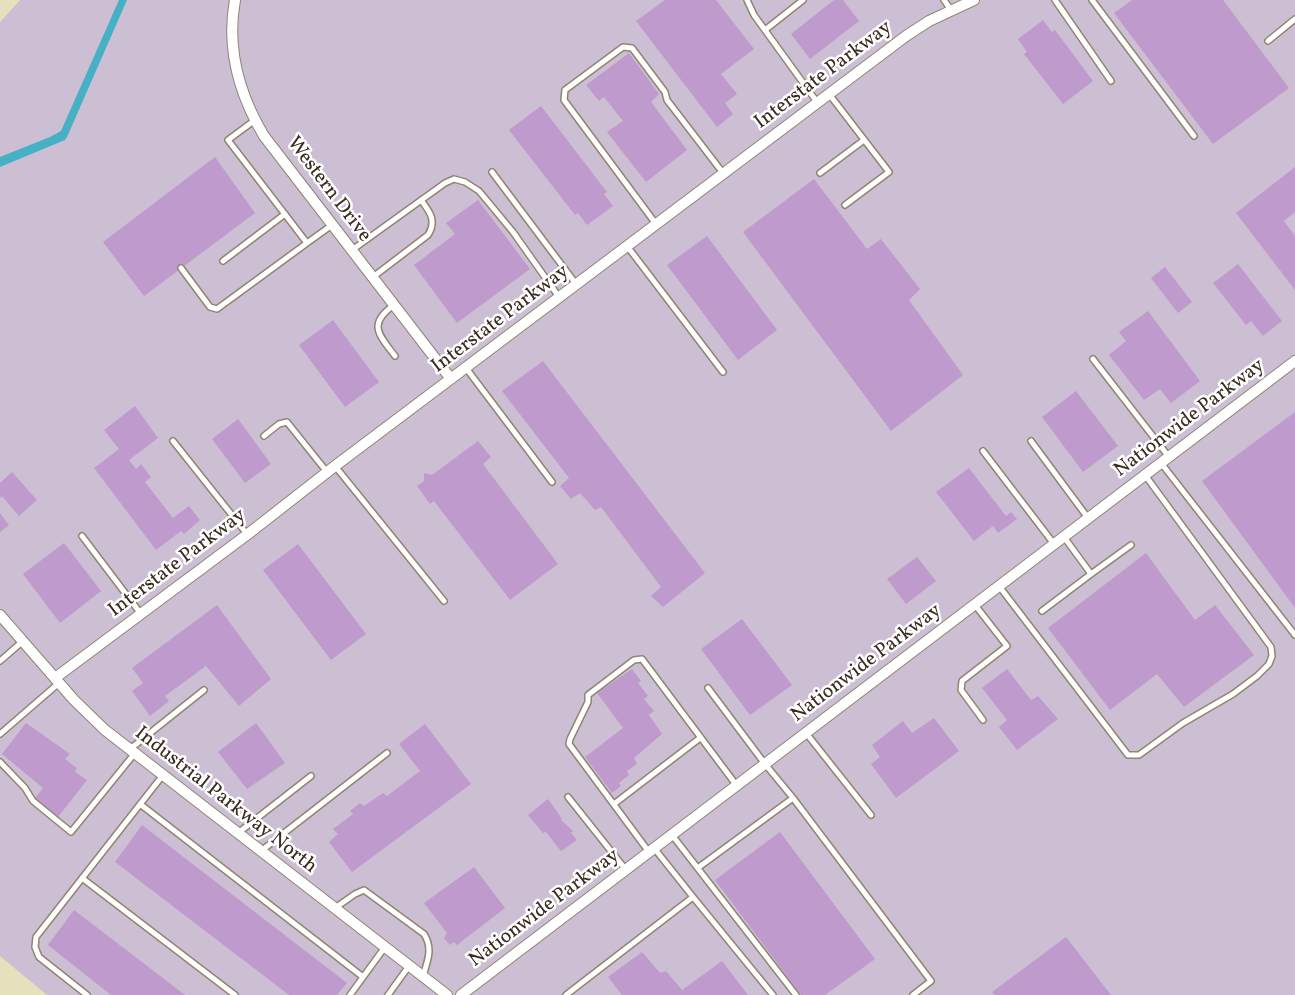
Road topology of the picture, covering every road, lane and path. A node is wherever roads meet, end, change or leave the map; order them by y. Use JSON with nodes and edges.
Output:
{"nodes":[{"id":1,"x":235,"y":0,"type":"edge"},
{"id":2,"x":747,"y":0,"type":"edge"},
{"id":3,"x":803,"y":0,"type":"edge"},
{"id":4,"x":944,"y":0,"type":"edge"},
{"id":5,"x":974,"y":0,"type":"edge"},
{"id":6,"x":1055,"y":0,"type":"edge"},
{"id":7,"x":1092,"y":0,"type":"edge"},
{"id":8,"x":950,"y":10,"type":"junction"},
{"id":9,"x":1295,"y":19,"type":"edge"},
{"id":10,"x":765,"y":30,"type":"junction"},
{"id":11,"x":1268,"y":41,"type":"dead end"},
{"id":12,"x":1111,"y":81,"type":"dead end"},
{"id":13,"x":828,"y":94,"type":"junction"},
{"id":14,"x":817,"y":102,"type":"junction"},
{"id":15,"x":255,"y":120,"type":"junction"},
{"id":16,"x":1194,"y":136,"type":"dead end"},
{"id":17,"x":864,"y":140,"type":"junction"},
{"id":18,"x":492,"y":172,"type":"dead end"},
{"id":19,"x":723,"y":173,"type":"junction"},
{"id":20,"x":820,"y":173,"type":"dead end"},
{"id":21,"x":421,"y":200,"type":"junction"},
{"id":22,"x":845,"y":205,"type":"dead end"},
{"id":23,"x":285,"y":214,"type":"junction"},
{"id":24,"x":332,"y":224,"type":"junction"},
{"id":25,"x":656,"y":224,"type":"junction"},
{"id":26,"x":307,"y":243,"type":"junction"},
{"id":27,"x":627,"y":246,"type":"junction"},
{"id":28,"x":352,"y":250,"type":"junction"},
{"id":29,"x":223,"y":261,"type":"dead end"},
{"id":30,"x":181,"y":268,"type":"dead end"},
{"id":31,"x":373,"y":277,"type":"junction"},
{"id":32,"x":577,"y":284,"type":"junction"},
{"id":33,"x":559,"y":297,"type":"junction"},
{"id":34,"x":394,"y":305,"type":"junction"},
{"id":35,"x":396,"y":356,"type":"dead end"},
{"id":36,"x":1093,"y":359,"type":"dead end"},
{"id":37,"x":1295,"y":361,"type":"edge"},
{"id":38,"x":466,"y":367,"type":"junction"},
{"id":39,"x":723,"y":372,"type":"dead end"},
{"id":40,"x":451,"y":379,"type":"junction"},
{"id":41,"x":264,"y":436,"type":"dead end"},
{"id":42,"x":173,"y":441,"type":"dead end"},
{"id":43,"x":1031,"y":441,"type":"dead end"},
{"id":44,"x":983,"y":451,"type":"dead end"},
{"id":45,"x":1165,"y":460,"type":"junction"},
{"id":46,"x":331,"y":469,"type":"junction"},
{"id":47,"x":1145,"y":475,"type":"junction"},
{"id":48,"x":552,"y":482,"type":"dead end"},
{"id":49,"x":1088,"y":519,"type":"junction"},
{"id":50,"x":248,"y":534,"type":"junction"},
{"id":51,"x":82,"y":536,"type":"dead end"},
{"id":52,"x":1064,"y":537,"type":"junction"},
{"id":53,"x":1054,"y":544,"type":"junction"},
{"id":54,"x":1131,"y":545,"type":"dead end"},
{"id":55,"x":1091,"y":574,"type":"junction"},
{"id":56,"x":999,"y":586,"type":"junction"},
{"id":57,"x":444,"y":601,"type":"dead end"},
{"id":58,"x":975,"y":604,"type":"junction"},
{"id":59,"x":1042,"y":611,"type":"dead end"},
{"id":60,"x":141,"y":614,"type":"junction"},
{"id":61,"x":0,"y":615,"type":"edge"},
{"id":62,"x":1295,"y":635,"type":"edge"},
{"id":63,"x":23,"y":641,"type":"junction"},
{"id":64,"x":0,"y":661,"type":"edge"},
{"id":65,"x":57,"y":680,"type":"junction"},
{"id":66,"x":708,"y":688,"type":"dead end"},
{"id":67,"x":204,"y":690,"type":"dead end"},
{"id":68,"x":983,"y":720,"type":"dead end"},
{"id":69,"x":806,"y":733,"type":"junction"},
{"id":70,"x":0,"y":734,"type":"edge"},
{"id":71,"x":700,"y":738,"type":"junction"},
{"id":72,"x":133,"y":751,"type":"junction"},
{"id":73,"x":387,"y":753,"type":"dead end"},
{"id":74,"x":0,"y":762,"type":"edge"},
{"id":75,"x":765,"y":764,"type":"junction"},
{"id":76,"x":163,"y":775,"type":"junction"},
{"id":77,"x":311,"y":776,"type":"dead end"},
{"id":78,"x":736,"y":786,"type":"junction"},
{"id":79,"x":568,"y":797,"type":"dead end"},
{"id":80,"x":793,"y":798,"type":"junction"},
{"id":81,"x":140,"y":804,"type":"junction"},
{"id":82,"x":614,"y":804,"type":"junction"},
{"id":83,"x":871,"y":815,"type":"dead end"},
{"id":84,"x":238,"y":833,"type":"junction"},
{"id":85,"x":672,"y":835,"type":"junction"},
{"id":86,"x":261,"y":850,"type":"junction"},
{"id":87,"x":652,"y":850,"type":"junction"},
{"id":88,"x":699,"y":868,"type":"junction"},
{"id":89,"x":626,"y":870,"type":"junction"},
{"id":90,"x":82,"y":878,"type":"junction"},
{"id":91,"x":693,"y":897,"type":"junction"},
{"id":92,"x":335,"y":908,"type":"junction"},
{"id":93,"x":386,"y":947,"type":"junction"},
{"id":94,"x":410,"y":966,"type":"junction"},
{"id":95,"x":423,"y":976,"type":"junction"},
{"id":96,"x":363,"y":977,"type":"junction"},
{"id":97,"x":87,"y":995,"type":"edge"},
{"id":98,"x":235,"y":995,"type":"edge"},
{"id":99,"x":350,"y":995,"type":"edge"},
{"id":100,"x":388,"y":995,"type":"edge"},
{"id":101,"x":447,"y":995,"type":"edge"},
{"id":102,"x":461,"y":995,"type":"edge"},
{"id":103,"x":566,"y":995,"type":"edge"},
{"id":104,"x":773,"y":995,"type":"edge"},
{"id":105,"x":796,"y":995,"type":"edge"},
{"id":106,"x":912,"y":995,"type":"edge"}],
"edges":[{"from":1,"to":15,"type":"street","name":"Western Drive"},
{"from":2,"to":10,"type":"lane"},
{"from":3,"to":10,"type":"lane"},
{"from":4,"to":8,"type":"lane"},
{"from":5,"to":8,"type":"street","name":"Interstate Parkway"},
{"from":6,"to":12,"type":"lane"},
{"from":7,"to":16,"type":"lane"},
{"from":8,"to":13,"type":"street","name":"Interstate Parkway"},
{"from":9,"to":11,"type":"lane"},
{"from":10,"to":14,"type":"lane"},
{"from":13,"to":14,"type":"street","name":"Interstate Parkway"},
{"from":13,"to":17,"type":"lane"},
{"from":14,"to":19,"type":"street","name":"Interstate Parkway"},
{"from":15,"to":23,"type":"lane"},
{"from":15,"to":24,"type":"street","name":"Western Drive"},
{"from":17,"to":20,"type":"lane"},
{"from":17,"to":22,"type":"lane"},
{"from":18,"to":32,"type":"lane"},
{"from":19,"to":25,"type":"street","name":"Interstate Parkway"},
{"from":19,"to":25,"type":"lane"},
{"from":21,"to":28,"type":"lane"},
{"from":21,"to":31,"type":"lane"},
{"from":21,"to":33,"type":"lane"},
{"from":23,"to":26,"type":"lane"},
{"from":23,"to":29,"type":"lane"},
{"from":24,"to":26,"type":"lane"},
{"from":24,"to":28,"type":"street","name":"Western Drive"},
{"from":25,"to":27,"type":"street","name":"Interstate Parkway"},
{"from":26,"to":30,"type":"lane"},
{"from":27,"to":32,"type":"street","name":"Interstate Parkway"},
{"from":27,"to":39,"type":"lane"},
{"from":28,"to":31,"type":"street","name":"Western Drive"},
{"from":31,"to":34,"type":"street","name":"Western Drive"},
{"from":32,"to":33,"type":"street","name":"Interstate Parkway"},
{"from":33,"to":38,"type":"street","name":"Interstate Parkway"},
{"from":34,"to":35,"type":"lane"},
{"from":34,"to":40,"type":"street","name":"Western Drive"},
{"from":36,"to":45,"type":"lane"},
{"from":37,"to":45,"type":"street","name":"Nationwide Parkway"},
{"from":38,"to":40,"type":"street","name":"Interstate Parkway"},
{"from":38,"to":48,"type":"lane"},
{"from":40,"to":46,"type":"street","name":"Interstate Parkway"},
{"from":41,"to":46,"type":"lane"},
{"from":42,"to":50,"type":"lane"},
{"from":43,"to":49,"type":"lane"},
{"from":44,"to":53,"type":"lane"},
{"from":45,"to":47,"type":"street","name":"Nationwide Parkway"},
{"from":45,"to":62,"type":"lane"},
{"from":46,"to":50,"type":"street","name":"Interstate Parkway"},
{"from":46,"to":57,"type":"lane"},
{"from":47,"to":49,"type":"street","name":"Nationwide Parkway"},
{"from":47,"to":56,"type":"lane"},
{"from":49,"to":52,"type":"street","name":"Nationwide Parkway"},
{"from":50,"to":60,"type":"street","name":"Interstate Parkway"},
{"from":51,"to":60,"type":"lane"},
{"from":52,"to":53,"type":"street","name":"Nationwide Parkway"},
{"from":52,"to":55,"type":"lane"},
{"from":53,"to":56,"type":"street","name":"Nationwide Parkway"},
{"from":54,"to":55,"type":"lane"},
{"from":55,"to":59,"type":"lane"},
{"from":56,"to":58,"type":"street","name":"Nationwide Parkway"},
{"from":58,"to":68,"type":"lane"},
{"from":58,"to":69,"type":"street","name":"Nationwide Parkway"},
{"from":60,"to":65,"type":"street","name":"Interstate Parkway"},
{"from":61,"to":63,"type":"street","name":"Industrial Parkway North"},
{"from":63,"to":64,"type":"lane"},
{"from":63,"to":65,"type":"street","name":"Industrial Parkway North"},
{"from":65,"to":70,"type":"lane"},
{"from":65,"to":72,"type":"street","name":"Industrial Parkway North"},
{"from":66,"to":75,"type":"lane"},
{"from":67,"to":72,"type":"lane"},
{"from":69,"to":75,"type":"street","name":"Nationwide Parkway"},
{"from":69,"to":83,"type":"lane"},
{"from":71,"to":78,"type":"lane"},
{"from":71,"to":82,"type":"lane"},
{"from":71,"to":82,"type":"lane"},
{"from":72,"to":74,"type":"lane"},
{"from":72,"to":76,"type":"street","name":"Industrial Parkway North"},
{"from":73,"to":86,"type":"lane"},
{"from":75,"to":78,"type":"street","name":"Nationwide Parkway"},
{"from":75,"to":80,"type":"lane"},
{"from":76,"to":81,"type":"lane"},
{"from":76,"to":84,"type":"street","name":"Industrial Parkway North"},
{"from":77,"to":84,"type":"lane"},
{"from":78,"to":85,"type":"street","name":"Nationwide Parkway"},
{"from":79,"to":89,"type":"lane"},
{"from":80,"to":88,"type":"lane"},
{"from":80,"to":106,"type":"lane"},
{"from":81,"to":90,"type":"lane"},
{"from":81,"to":96,"type":"lane"},
{"from":82,"to":87,"type":"lane"},
{"from":84,"to":86,"type":"street","name":"Industrial Parkway North"},
{"from":85,"to":87,"type":"street","name":"Nationwide Parkway"},
{"from":85,"to":88,"type":"lane"},
{"from":86,"to":92,"type":"street","name":"Industrial Parkway North"},
{"from":87,"to":89,"type":"street","name":"Nationwide Parkway"},
{"from":87,"to":91,"type":"lane"},
{"from":88,"to":105,"type":"lane"},
{"from":89,"to":102,"type":"street","name":"Nationwide Parkway"},
{"from":90,"to":97,"type":"lane"},
{"from":90,"to":98,"type":"lane"},
{"from":91,"to":103,"type":"lane"},
{"from":91,"to":104,"type":"lane"},
{"from":92,"to":93,"type":"street","name":"Industrial Parkway North"},
{"from":92,"to":95,"type":"lane"},
{"from":93,"to":94,"type":"street","name":"Industrial Parkway North"},
{"from":93,"to":96,"type":"lane"},
{"from":94,"to":95,"type":"street","name":"Industrial Parkway North"},
{"from":94,"to":100,"type":"lane"},
{"from":95,"to":101,"type":"street","name":"Industrial Parkway North"},
{"from":96,"to":99,"type":"lane"}]}
